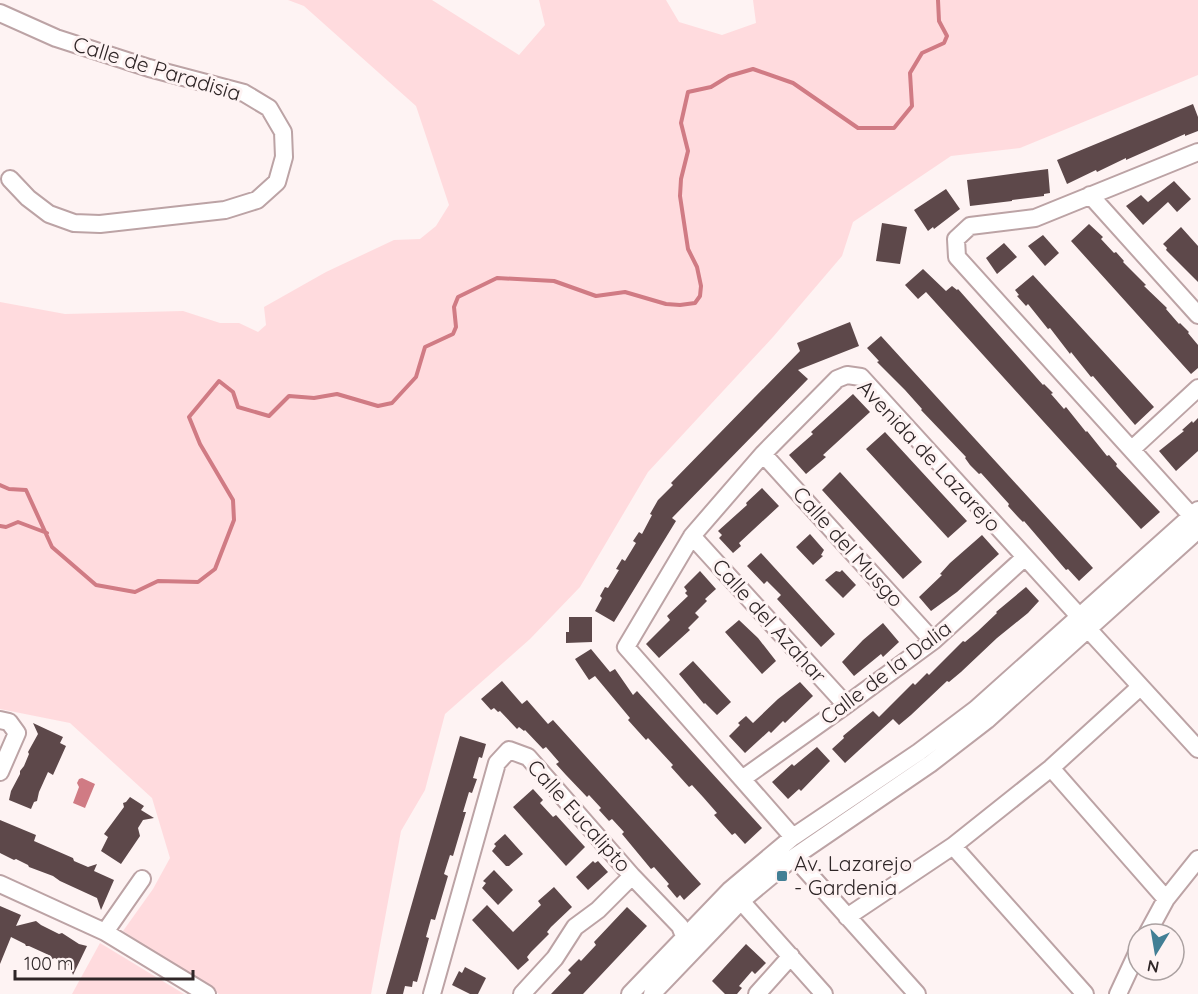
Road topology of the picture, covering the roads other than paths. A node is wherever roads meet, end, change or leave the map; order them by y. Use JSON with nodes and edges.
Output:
{"nodes":[{"id":1,"x":0,"y":13,"type":"edge"},
{"id":2,"x":1198,"y":152,"type":"edge"},
{"id":3,"x":10,"y":179,"type":"dead end"},
{"id":4,"x":1090,"y":195,"type":"junction"},
{"id":5,"x":1198,"y":315,"type":"edge"},
{"id":6,"x":1198,"y":388,"type":"edge"},
{"id":7,"x":1132,"y":449,"type":"junction"},
{"id":8,"x":763,"y":454,"type":"junction"},
{"id":9,"x":1197,"y":519,"type":"edge"},
{"id":10,"x":692,"y":536,"type":"junction"},
{"id":11,"x":1024,"y":558,"type":"junction"},
{"id":12,"x":1083,"y":623,"type":"junction"},
{"id":13,"x":933,"y":641,"type":"junction"},
{"id":14,"x":1140,"y":687,"type":"junction"},
{"id":15,"x":846,"y":705,"type":"junction"},
{"id":16,"x":0,"y":720,"type":"edge"},
{"id":17,"x":1198,"y":749,"type":"edge"},
{"id":18,"x":1051,"y":768,"type":"junction"},
{"id":19,"x":0,"y":772,"type":"edge"},
{"id":20,"x":742,"y":779,"type":"junction"},
{"id":21,"x":793,"y":837,"type":"junction"},
{"id":22,"x":953,"y":846,"type":"junction"},
{"id":23,"x":794,"y":857,"type":"junction"},
{"id":24,"x":1198,"y":859,"type":"edge"},
{"id":25,"x":632,"y":876,"type":"junction"},
{"id":26,"x":142,"y":879,"type":"dead end"},
{"id":27,"x":0,"y":884,"type":"edge"},
{"id":28,"x":1166,"y":899,"type":"junction"},
{"id":29,"x":741,"y":902,"type":"junction"},
{"id":30,"x":847,"y":917,"type":"junction"},
{"id":31,"x":1154,"y":922,"type":"edge"},
{"id":32,"x":105,"y":932,"type":"junction"},
{"id":33,"x":690,"y":942,"type":"junction"},
{"id":34,"x":791,"y":956,"type":"junction"},
{"id":35,"x":1126,"y":978,"type":"edge"},
{"id":36,"x":207,"y":994,"type":"edge"},
{"id":37,"x":432,"y":994,"type":"edge"},
{"id":38,"x":522,"y":994,"type":"edge"},
{"id":39,"x":630,"y":994,"type":"edge"},
{"id":40,"x":652,"y":994,"type":"edge"},
{"id":41,"x":757,"y":994,"type":"edge"},
{"id":42,"x":824,"y":994,"type":"edge"},
{"id":43,"x":917,"y":994,"type":"edge"},
{"id":44,"x":1085,"y":994,"type":"edge"},
{"id":45,"x":1119,"y":994,"type":"edge"}],
"edges":[{"from":1,"to":3,"type":"street","name":"Calle de Paradisia"},
{"from":2,"to":4,"type":"street"},
{"from":4,"to":5,"type":"street"},
{"from":4,"to":7,"type":"street"},
{"from":6,"to":7,"type":"street"},
{"from":7,"to":9,"type":"street"},
{"from":8,"to":10,"type":"street","name":"Avenida de Lazarejo"},
{"from":8,"to":11,"type":"street","name":"Avenida de Lazarejo"},
{"from":8,"to":13,"type":"street","name":"Calle del Musgo"},
{"from":9,"to":12,"type":"street"},
{"from":10,"to":15,"type":"street","name":"Calle del Azahar"},
{"from":10,"to":20,"type":"street","name":"Avenida de Lazarejo"},
{"from":11,"to":12,"type":"street","name":"Avenida de Lazarejo"},
{"from":11,"to":13,"type":"street","name":"Calle de la Dalia"},
{"from":12,"to":14,"type":"street","name":"Avenida de Lazarejo"},
{"from":12,"to":21,"type":"street"},
{"from":12,"to":23,"type":"street"},
{"from":13,"to":15,"type":"street","name":"Calle de la Dalia"},
{"from":14,"to":17,"type":"street","name":"Avenida de Lazarejo"},
{"from":14,"to":18,"type":"street"},
{"from":15,"to":20,"type":"street","name":"Calle de la Dalia"},
{"from":16,"to":19,"type":"street"},
{"from":18,"to":22,"type":"street"},
{"from":18,"to":28,"type":"street"},
{"from":20,"to":21,"type":"street","name":"Avenida de Lazarejo"},
{"from":21,"to":33,"type":"street"},
{"from":22,"to":30,"type":"street"},
{"from":22,"to":44,"type":"street"},
{"from":23,"to":29,"type":"street"},
{"from":23,"to":30,"type":"street"},
{"from":24,"to":28,"type":"street"},
{"from":25,"to":33,"type":"street","name":"Calle Eucalipto"},
{"from":25,"to":37,"type":"street","name":"Calle Eucalipto"},
{"from":25,"to":38,"type":"street"},
{"from":26,"to":32,"type":"street"},
{"from":27,"to":32,"type":"street"},
{"from":28,"to":31,"type":"street"},
{"from":29,"to":33,"type":"street"},
{"from":29,"to":34,"type":"street"},
{"from":30,"to":43,"type":"street"},
{"from":32,"to":36,"type":"street"},
{"from":33,"to":39,"type":"street"},
{"from":33,"to":40,"type":"street"},
{"from":34,"to":41,"type":"street"},
{"from":34,"to":42,"type":"street"},
{"from":35,"to":45,"type":"street"}]}
